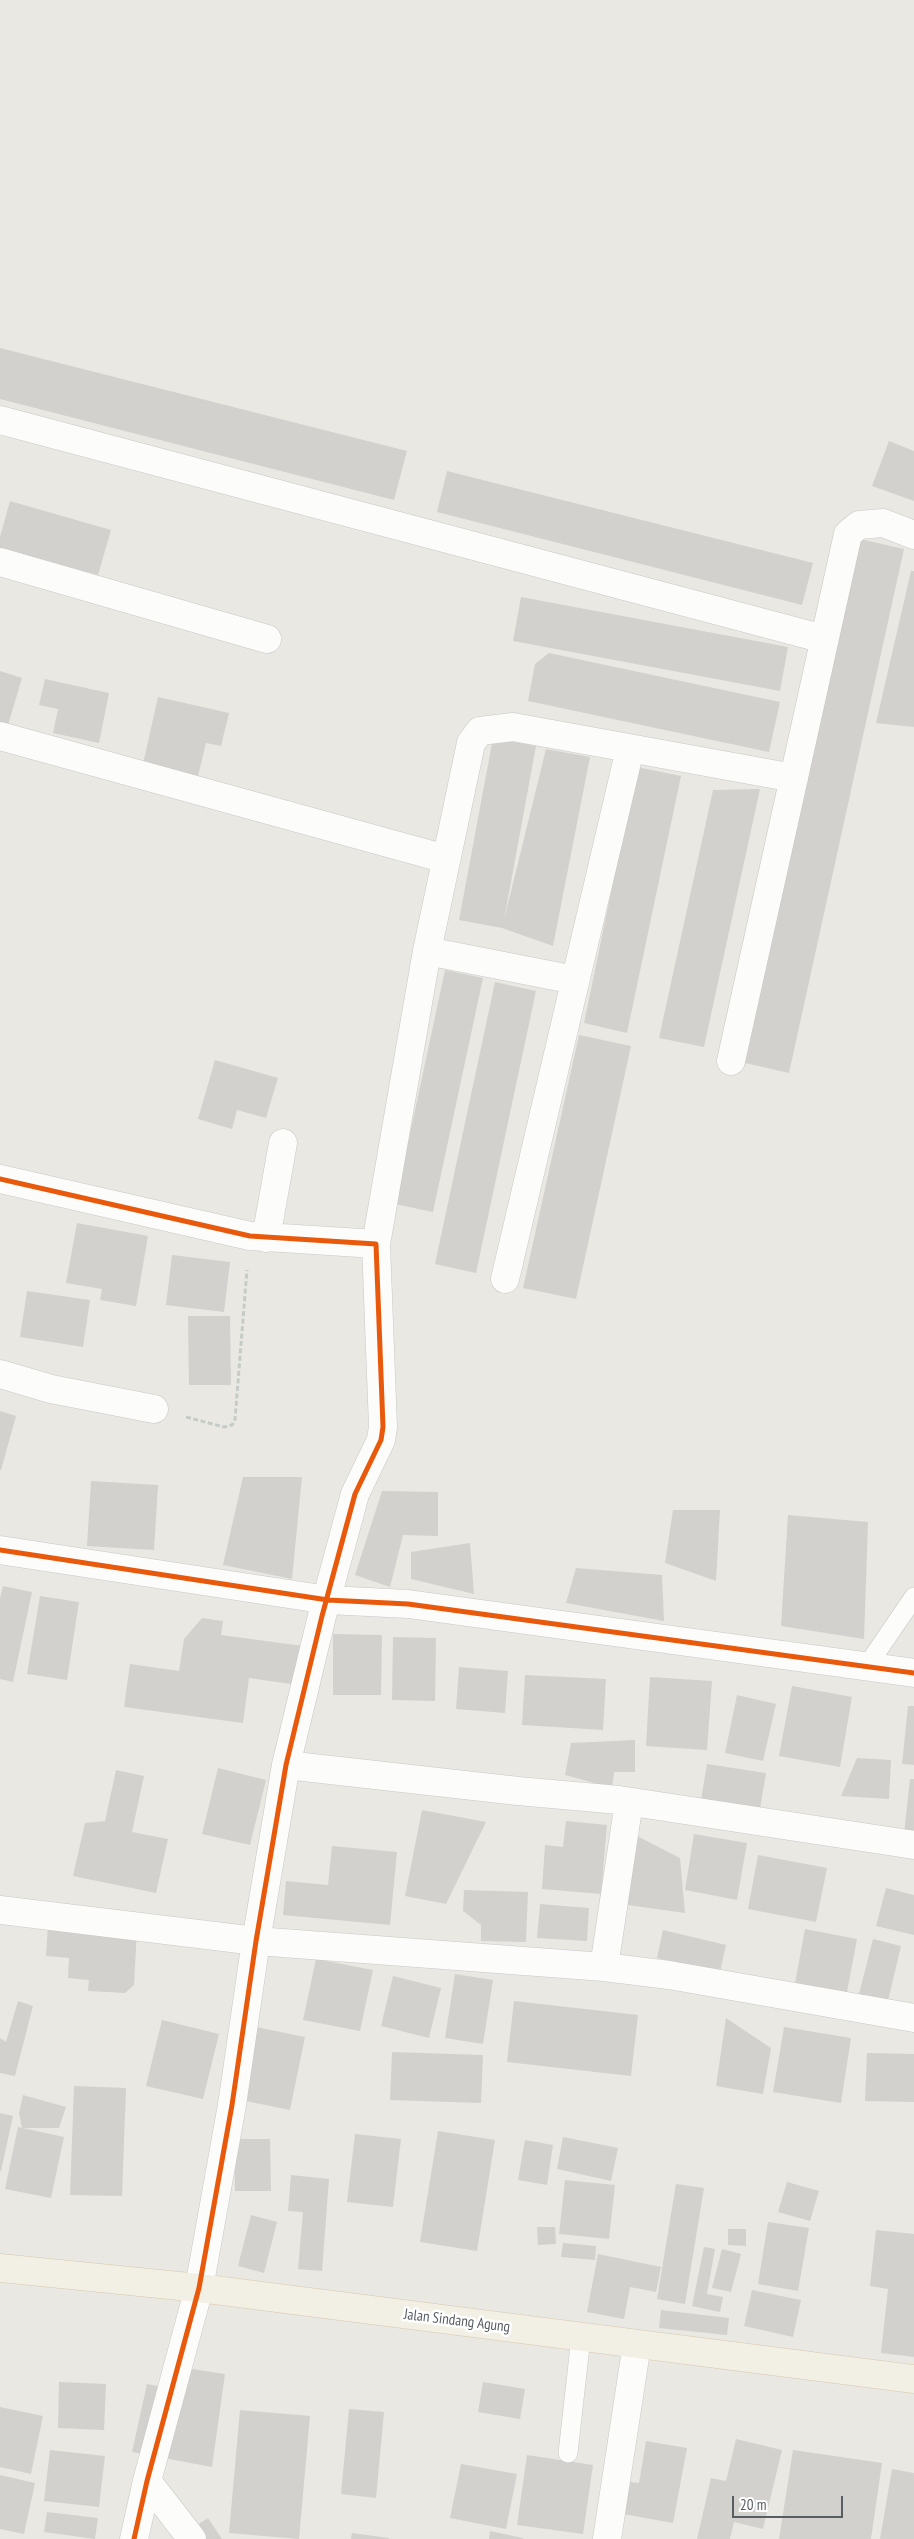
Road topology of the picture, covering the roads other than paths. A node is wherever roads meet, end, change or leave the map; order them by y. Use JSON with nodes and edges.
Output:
{"nodes":[{"id":1,"x":0,"y":420,"type":"edge"},
{"id":2,"x":914,"y":535,"type":"edge"},
{"id":3,"x":0,"y":562,"type":"edge"},
{"id":4,"x":267,"y":639,"type":"dead end"},
{"id":5,"x":824,"y":639,"type":"junction"},
{"id":6,"x":0,"y":736,"type":"edge"},
{"id":7,"x":630,"y":749,"type":"junction"},
{"id":8,"x":794,"y":778,"type":"junction"},
{"id":9,"x":446,"y":859,"type":"junction"},
{"id":10,"x":427,"y":951,"type":"junction"},
{"id":11,"x":575,"y":980,"type":"junction"},
{"id":12,"x":731,"y":1061,"type":"dead end"},
{"id":13,"x":283,"y":1144,"type":"dead end"},
{"id":14,"x":0,"y":1179,"type":"edge"},
{"id":15,"x":258,"y":1237,"type":"junction"},
{"id":16,"x":376,"y":1244,"type":"junction"},
{"id":17,"x":505,"y":1279,"type":"dead end"},
{"id":18,"x":0,"y":1374,"type":"edge"},
{"id":19,"x":154,"y":1409,"type":"road end"},
{"id":20,"x":0,"y":1550,"type":"edge"},
{"id":21,"x":914,"y":1597,"type":"edge"},
{"id":22,"x":328,"y":1600,"type":"junction"},
{"id":23,"x":867,"y":1666,"type":"junction"},
{"id":24,"x":914,"y":1673,"type":"edge"},
{"id":25,"x":286,"y":1765,"type":"junction"},
{"id":26,"x":629,"y":1802,"type":"junction"},
{"id":27,"x":914,"y":1846,"type":"edge"},
{"id":28,"x":0,"y":1910,"type":"edge"},
{"id":29,"x":256,"y":1942,"type":"junction"},
{"id":30,"x":604,"y":1967,"type":"junction"},
{"id":31,"x":914,"y":2018,"type":"edge"},
{"id":32,"x":0,"y":2268,"type":"edge"},
{"id":33,"x":199,"y":2288,"type":"junction"},
{"id":34,"x":581,"y":2337,"type":"junction"},
{"id":35,"x":636,"y":2344,"type":"junction"},
{"id":36,"x":914,"y":2379,"type":"edge"},
{"id":37,"x":568,"y":2453,"type":"dead end"},
{"id":38,"x":147,"y":2481,"type":"junction"},
{"id":39,"x":134,"y":2539,"type":"edge"},
{"id":40,"x":192,"y":2539,"type":"edge"},
{"id":41,"x":607,"y":2539,"type":"edge"}],
"edges":[{"from":1,"to":5,"type":"street"},
{"from":2,"to":5,"type":"street"},
{"from":3,"to":4,"type":"street"},
{"from":5,"to":8,"type":"street"},
{"from":6,"to":9,"type":"street"},
{"from":7,"to":8,"type":"street"},
{"from":7,"to":9,"type":"street"},
{"from":7,"to":11,"type":"street"},
{"from":8,"to":12,"type":"street"},
{"from":9,"to":10,"type":"street"},
{"from":10,"to":11,"type":"street"},
{"from":10,"to":16,"type":"street"},
{"from":11,"to":17,"type":"street"},
{"from":13,"to":15,"type":"street"},
{"from":14,"to":15,"type":"street"},
{"from":15,"to":16,"type":"street"},
{"from":16,"to":22,"type":"street"},
{"from":18,"to":19,"type":"street"},
{"from":20,"to":22,"type":"street"},
{"from":21,"to":23,"type":"lane"},
{"from":22,"to":23,"type":"street"},
{"from":22,"to":25,"type":"street"},
{"from":23,"to":24,"type":"street"},
{"from":25,"to":26,"type":"street"},
{"from":25,"to":29,"type":"street"},
{"from":26,"to":27,"type":"street"},
{"from":26,"to":30,"type":"street"},
{"from":28,"to":29,"type":"street"},
{"from":29,"to":30,"type":"street"},
{"from":29,"to":33,"type":"street"},
{"from":30,"to":31,"type":"street"},
{"from":32,"to":33,"type":"main road","name":"Jalan Sindang Agung"},
{"from":33,"to":34,"type":"main road","name":"Jalan Sindang Agung"},
{"from":33,"to":38,"type":"street"},
{"from":34,"to":35,"type":"main road","name":"Jalan Sindang Agung"},
{"from":34,"to":37,"type":"lane"},
{"from":35,"to":36,"type":"main road","name":"Jalan Sindang Agung"},
{"from":35,"to":41,"type":"street"},
{"from":38,"to":39,"type":"street"},
{"from":38,"to":40,"type":"street"}]}
